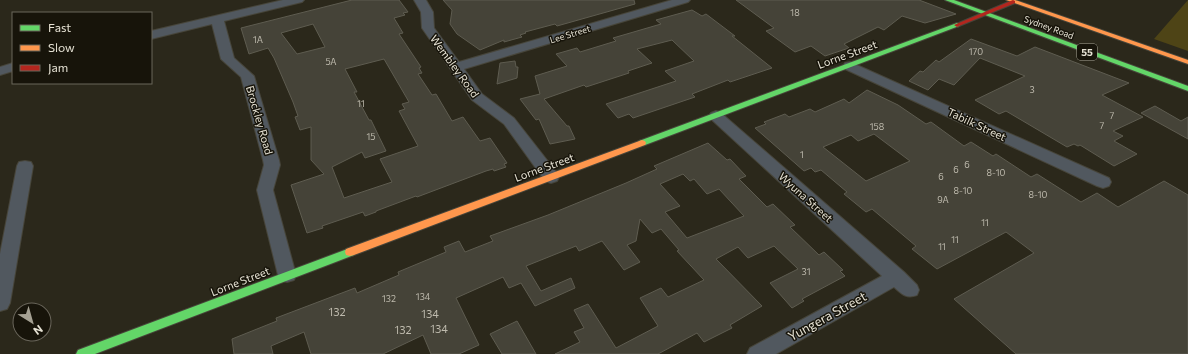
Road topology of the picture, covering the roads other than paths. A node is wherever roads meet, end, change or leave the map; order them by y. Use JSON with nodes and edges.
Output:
{"nodes":[{"id":1,"x":298,"y":0,"type":"edge"},
{"id":2,"x":420,"y":0,"type":"edge"},
{"id":3,"x":684,"y":0,"type":"edge"},
{"id":4,"x":948,"y":0,"type":"edge"},
{"id":5,"x":1011,"y":1,"type":"edge"},
{"id":6,"x":986,"y":14,"type":"junction"},
{"id":7,"x":217,"y":19,"type":"junction"},
{"id":8,"x":152,"y":35,"type":"edge"},
{"id":9,"x":1188,"y":62,"type":"edge"},
{"id":10,"x":850,"y":66,"type":"junction"},
{"id":11,"x":456,"y":67,"type":"junction"},
{"id":12,"x":12,"y":68,"type":"edge"},
{"id":13,"x":0,"y":71,"type":"edge"},
{"id":14,"x":1188,"y":89,"type":"edge"},
{"id":15,"x":716,"y":116,"type":"junction"},
{"id":16,"x":25,"y":166,"type":"dead end"},
{"id":17,"x":551,"y":177,"type":"junction"},
{"id":18,"x":1103,"y":182,"type":"dead end"},
{"id":19,"x":287,"y":275,"type":"junction"},
{"id":20,"x":904,"y":283,"type":"joint"},
{"id":21,"x":0,"y":303,"type":"edge"},
{"id":22,"x":82,"y":354,"type":"edge"},
{"id":23,"x":757,"y":354,"type":"edge"}],
"edges":[{"from":1,"to":7,"type":"street"},
{"from":2,"to":11,"type":"street","name":"Wembley Road"},
{"from":3,"to":11,"type":"street","name":"Lee Street"},
{"from":4,"to":6,"type":"main road","name":"Sydney Road","number":"55"},
{"from":5,"to":6,"type":"main road","name":"Lorne Street"},
{"from":5,"to":9,"type":"main road","name":"Sydney Road","number":"55"},
{"from":6,"to":10,"type":"main road","name":"Lorne Street"},
{"from":6,"to":14,"type":"main road","name":"Sydney Road","number":"55"},
{"from":7,"to":8,"type":"street"},
{"from":7,"to":19,"type":"street","name":"Brockley Road"},
{"from":10,"to":15,"type":"main road","name":"Lorne Street"},
{"from":10,"to":18,"type":"street","name":"Tabilk Street"},
{"from":11,"to":17,"type":"street","name":"Wembley Road"},
{"from":12,"to":13,"type":"street"},
{"from":15,"to":17,"type":"main road","name":"Lorne Street"},
{"from":15,"to":20,"type":"street","name":"Wyuna Street"},
{"from":16,"to":21,"type":"street"},
{"from":17,"to":19,"type":"main road","name":"Lorne Street"},
{"from":19,"to":22,"type":"main road","name":"Lorne Street"},
{"from":20,"to":23,"type":"street","name":"Yungera Street"}]}
